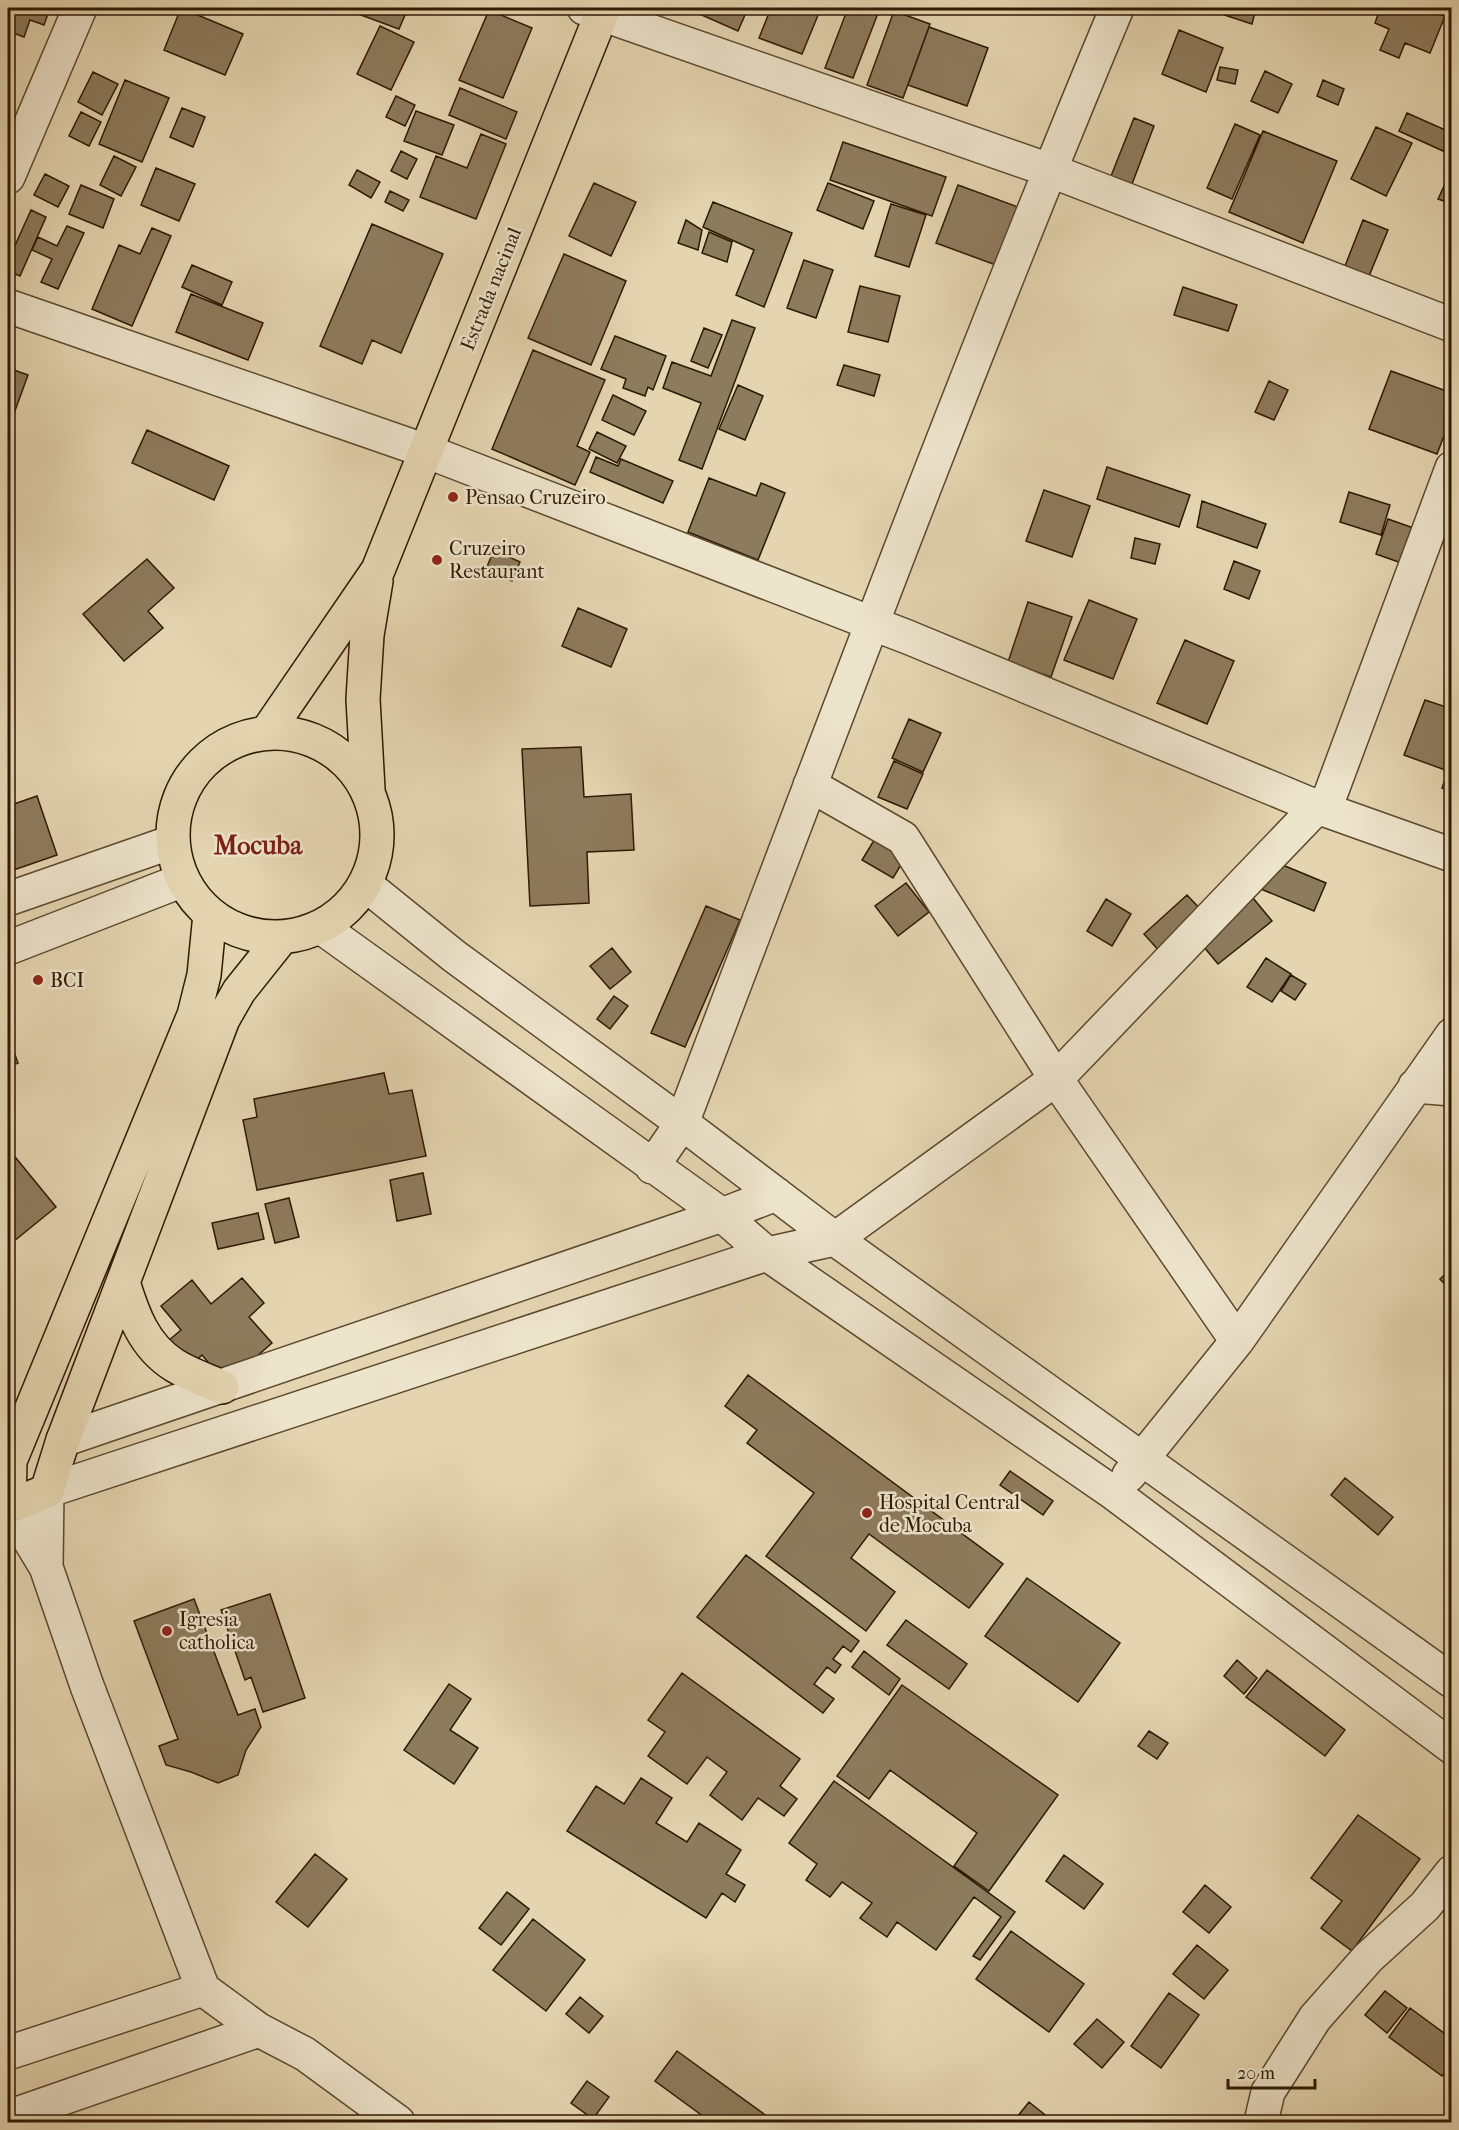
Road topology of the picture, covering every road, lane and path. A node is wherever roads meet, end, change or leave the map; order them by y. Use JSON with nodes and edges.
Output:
{"nodes":[{"id":1,"x":80,"y":8,"type":"edge"},
{"id":2,"x":1117,"y":8,"type":"edge"},
{"id":3,"x":597,"y":10,"type":"edge"},
{"id":4,"x":1049,"y":170,"type":"junction"},
{"id":5,"x":8,"y":177,"type":"edge"},
{"id":6,"x":8,"y":306,"type":"edge"},
{"id":7,"x":1452,"y":326,"type":"edge"},
{"id":8,"x":426,"y":451,"type":"junction"},
{"id":9,"x":1452,"y":468,"type":"edge"},
{"id":10,"x":378,"y":570,"type":"junction"},
{"id":11,"x":871,"y":624,"type":"junction"},
{"id":12,"x":267,"y":732,"type":"junction"},
{"id":13,"x":810,"y":785,"type":"junction"},
{"id":14,"x":368,"y":789,"type":"junction"},
{"id":15,"x":1321,"y":808,"type":"junction"},
{"id":16,"x":172,"y":842,"type":"junction"},
{"id":17,"x":1452,"y":855,"type":"edge"},
{"id":18,"x":183,"y":880,"type":"junction"},
{"id":19,"x":366,"y":885,"type":"junction"},
{"id":20,"x":8,"y":899,"type":"edge"},
{"id":21,"x":210,"y":914,"type":"junction"},
{"id":22,"x":321,"y":927,"type":"junction"},
{"id":23,"x":282,"y":937,"type":"junction"},
{"id":24,"x":8,"y":948,"type":"edge"},
{"id":25,"x":1452,"y":1035,"type":"edge"},
{"id":26,"x":1056,"y":1079,"type":"junction"},
{"id":27,"x":1415,"y":1086,"type":"junction"},
{"id":28,"x":1452,"y":1089,"type":"edge"},
{"id":29,"x":682,"y":1123,"type":"junction"},
{"id":30,"x":652,"y":1167,"type":"junction"},
{"id":31,"x":776,"y":1194,"type":"junction"},
{"id":32,"x":722,"y":1215,"type":"junction"},
{"id":33,"x":835,"y":1239,"type":"junction"},
{"id":34,"x":767,"y":1254,"type":"junction"},
{"id":35,"x":123,"y":1282,"type":"junction"},
{"id":36,"x":1237,"y":1341,"type":"junction"},
{"id":37,"x":222,"y":1387,"type":"junction"},
{"id":38,"x":63,"y":1440,"type":"junction"},
{"id":39,"x":1142,"y":1458,"type":"junction"},
{"id":40,"x":9,"y":1461,"type":"edge"},
{"id":41,"x":47,"y":1491,"type":"junction"},
{"id":42,"x":1115,"y":1494,"type":"junction"},
{"id":43,"x":8,"y":1507,"type":"edge"},
{"id":44,"x":46,"y":1567,"type":"junction"},
{"id":45,"x":1452,"y":1682,"type":"edge"},
{"id":46,"x":1452,"y":1747,"type":"edge"},
{"id":47,"x":1452,"y":1872,"type":"edge"},
{"id":48,"x":203,"y":1989,"type":"junction"},
{"id":49,"x":259,"y":2030,"type":"junction"},
{"id":50,"x":8,"y":2053,"type":"edge"},
{"id":51,"x":8,"y":2117,"type":"edge"},
{"id":52,"x":398,"y":2122,"type":"edge"},
{"id":53,"x":1261,"y":2122,"type":"edge"}],
"edges":[{"from":1,"to":5,"type":"street"},
{"from":2,"to":4,"type":"street"},
{"from":3,"to":4,"type":"street"},
{"from":3,"to":8,"type":"highway","name":"Estrada nacinal"},
{"from":4,"to":7,"type":"street"},
{"from":4,"to":11,"type":"street"},
{"from":6,"to":8,"type":"street"},
{"from":8,"to":10,"type":"highway","name":"Estrada nacinal"},
{"from":8,"to":11,"type":"street"},
{"from":9,"to":15,"type":"street"},
{"from":10,"to":12,"type":"highway"},
{"from":10,"to":14,"type":"highway"},
{"from":11,"to":13,"type":"street"},
{"from":11,"to":15,"type":"street"},
{"from":12,"to":14,"type":"highway"},
{"from":12,"to":16,"type":"highway"},
{"from":13,"to":26,"type":"street"},
{"from":13,"to":29,"type":"street"},
{"from":14,"to":19,"type":"highway"},
{"from":15,"to":17,"type":"street"},
{"from":15,"to":26,"type":"street"},
{"from":16,"to":18,"type":"highway"},
{"from":16,"to":20,"type":"street"},
{"from":18,"to":21,"type":"highway"},
{"from":18,"to":24,"type":"street"},
{"from":19,"to":22,"type":"highway"},
{"from":19,"to":29,"type":"street"},
{"from":21,"to":23,"type":"highway"},
{"from":21,"to":40,"type":"highway"},
{"from":22,"to":23,"type":"highway"},
{"from":22,"to":30,"type":"street"},
{"from":23,"to":35,"type":"highway"},
{"from":25,"to":27,"type":"street"},
{"from":26,"to":33,"type":"street"},
{"from":26,"to":36,"type":"street"},
{"from":27,"to":28,"type":"street"},
{"from":27,"to":36,"type":"street"},
{"from":29,"to":30,"type":"street"},
{"from":29,"to":31,"type":"street"},
{"from":30,"to":32,"type":"street"},
{"from":31,"to":32,"type":"street"},
{"from":31,"to":33,"type":"street"},
{"from":32,"to":34,"type":"street"},
{"from":32,"to":37,"type":"street"},
{"from":33,"to":34,"type":"street"},
{"from":33,"to":39,"type":"street"},
{"from":34,"to":41,"type":"street"},
{"from":34,"to":42,"type":"street"},
{"from":35,"to":37,"type":"highway"},
{"from":35,"to":38,"type":"highway"},
{"from":36,"to":39,"type":"street"},
{"from":37,"to":38,"type":"street"},
{"from":38,"to":40,"type":"highway"},
{"from":38,"to":41,"type":"highway"},
{"from":39,"to":42,"type":"street"},
{"from":39,"to":45,"type":"street"},
{"from":40,"to":43,"type":"highway"},
{"from":41,"to":43,"type":"highway"},
{"from":41,"to":44,"type":"street"},
{"from":42,"to":46,"type":"street"},
{"from":43,"to":44,"type":"street"},
{"from":44,"to":48,"type":"street"},
{"from":47,"to":53,"type":"street"},
{"from":48,"to":49,"type":"street"},
{"from":48,"to":50,"type":"street"},
{"from":49,"to":51,"type":"street"},
{"from":49,"to":52,"type":"street"}]}
